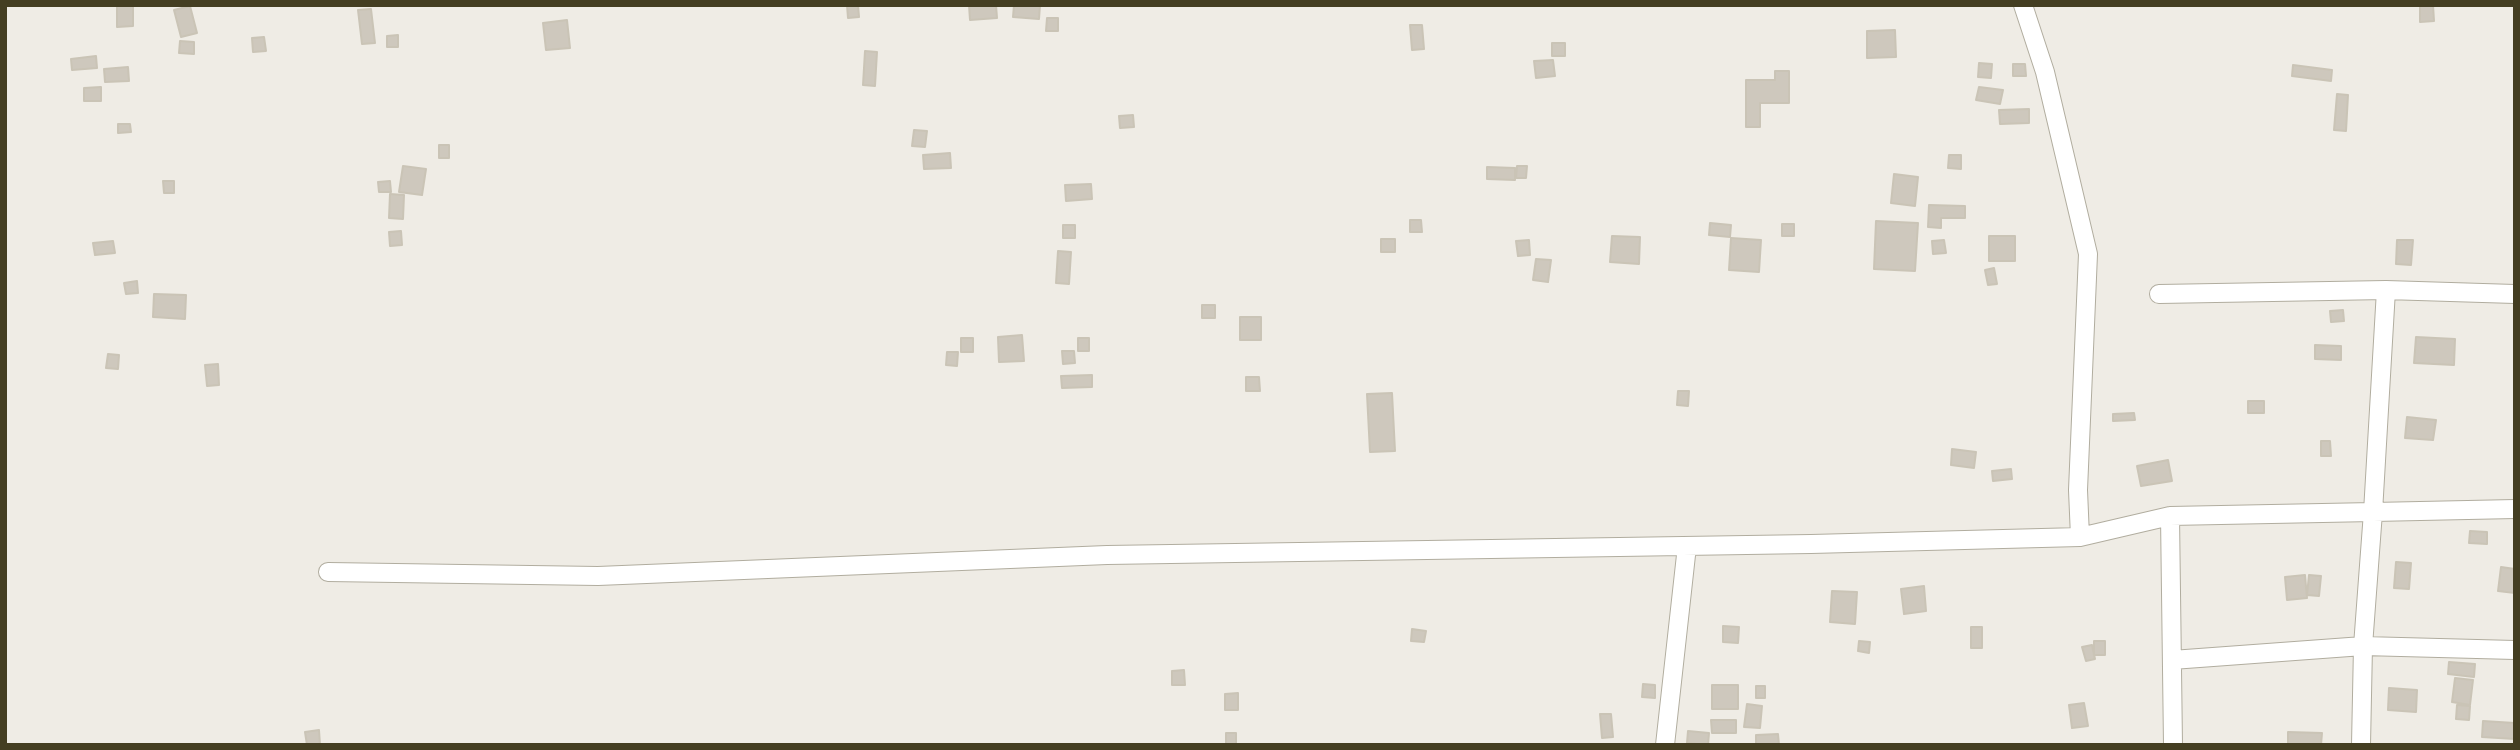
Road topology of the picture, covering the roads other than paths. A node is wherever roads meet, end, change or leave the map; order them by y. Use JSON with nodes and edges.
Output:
{"nodes":[{"id":1,"x":2023,"y":5,"type":"edge"},
{"id":2,"x":2386,"y":290,"type":"junction"},
{"id":3,"x":2159,"y":294,"type":"dead end"},
{"id":4,"x":2515,"y":294,"type":"edge"},
{"id":5,"x":2515,"y":509,"type":"edge"},
{"id":6,"x":2373,"y":512,"type":"junction"},
{"id":7,"x":2170,"y":516,"type":"junction"},
{"id":8,"x":2080,"y":537,"type":"junction"},
{"id":9,"x":1687,"y":546,"type":"junction"},
{"id":10,"x":328,"y":572,"type":"dead end"},
{"id":11,"x":2363,"y":646,"type":"junction"},
{"id":12,"x":2515,"y":650,"type":"edge"},
{"id":13,"x":2172,"y":660,"type":"junction"},
{"id":14,"x":1665,"y":745,"type":"edge"},
{"id":15,"x":2173,"y":745,"type":"edge"},
{"id":16,"x":2361,"y":745,"type":"edge"}],
"edges":[{"from":1,"to":8,"type":"street"},
{"from":2,"to":3,"type":"street"},
{"from":2,"to":4,"type":"street"},
{"from":2,"to":6,"type":"street"},
{"from":5,"to":6,"type":"street"},
{"from":6,"to":7,"type":"street"},
{"from":6,"to":11,"type":"street"},
{"from":7,"to":8,"type":"street"},
{"from":7,"to":13,"type":"street"},
{"from":8,"to":9,"type":"street"},
{"from":9,"to":10,"type":"street"},
{"from":9,"to":14,"type":"street"},
{"from":11,"to":12,"type":"street"},
{"from":11,"to":13,"type":"street"},
{"from":11,"to":16,"type":"street"},
{"from":13,"to":15,"type":"street"}]}
